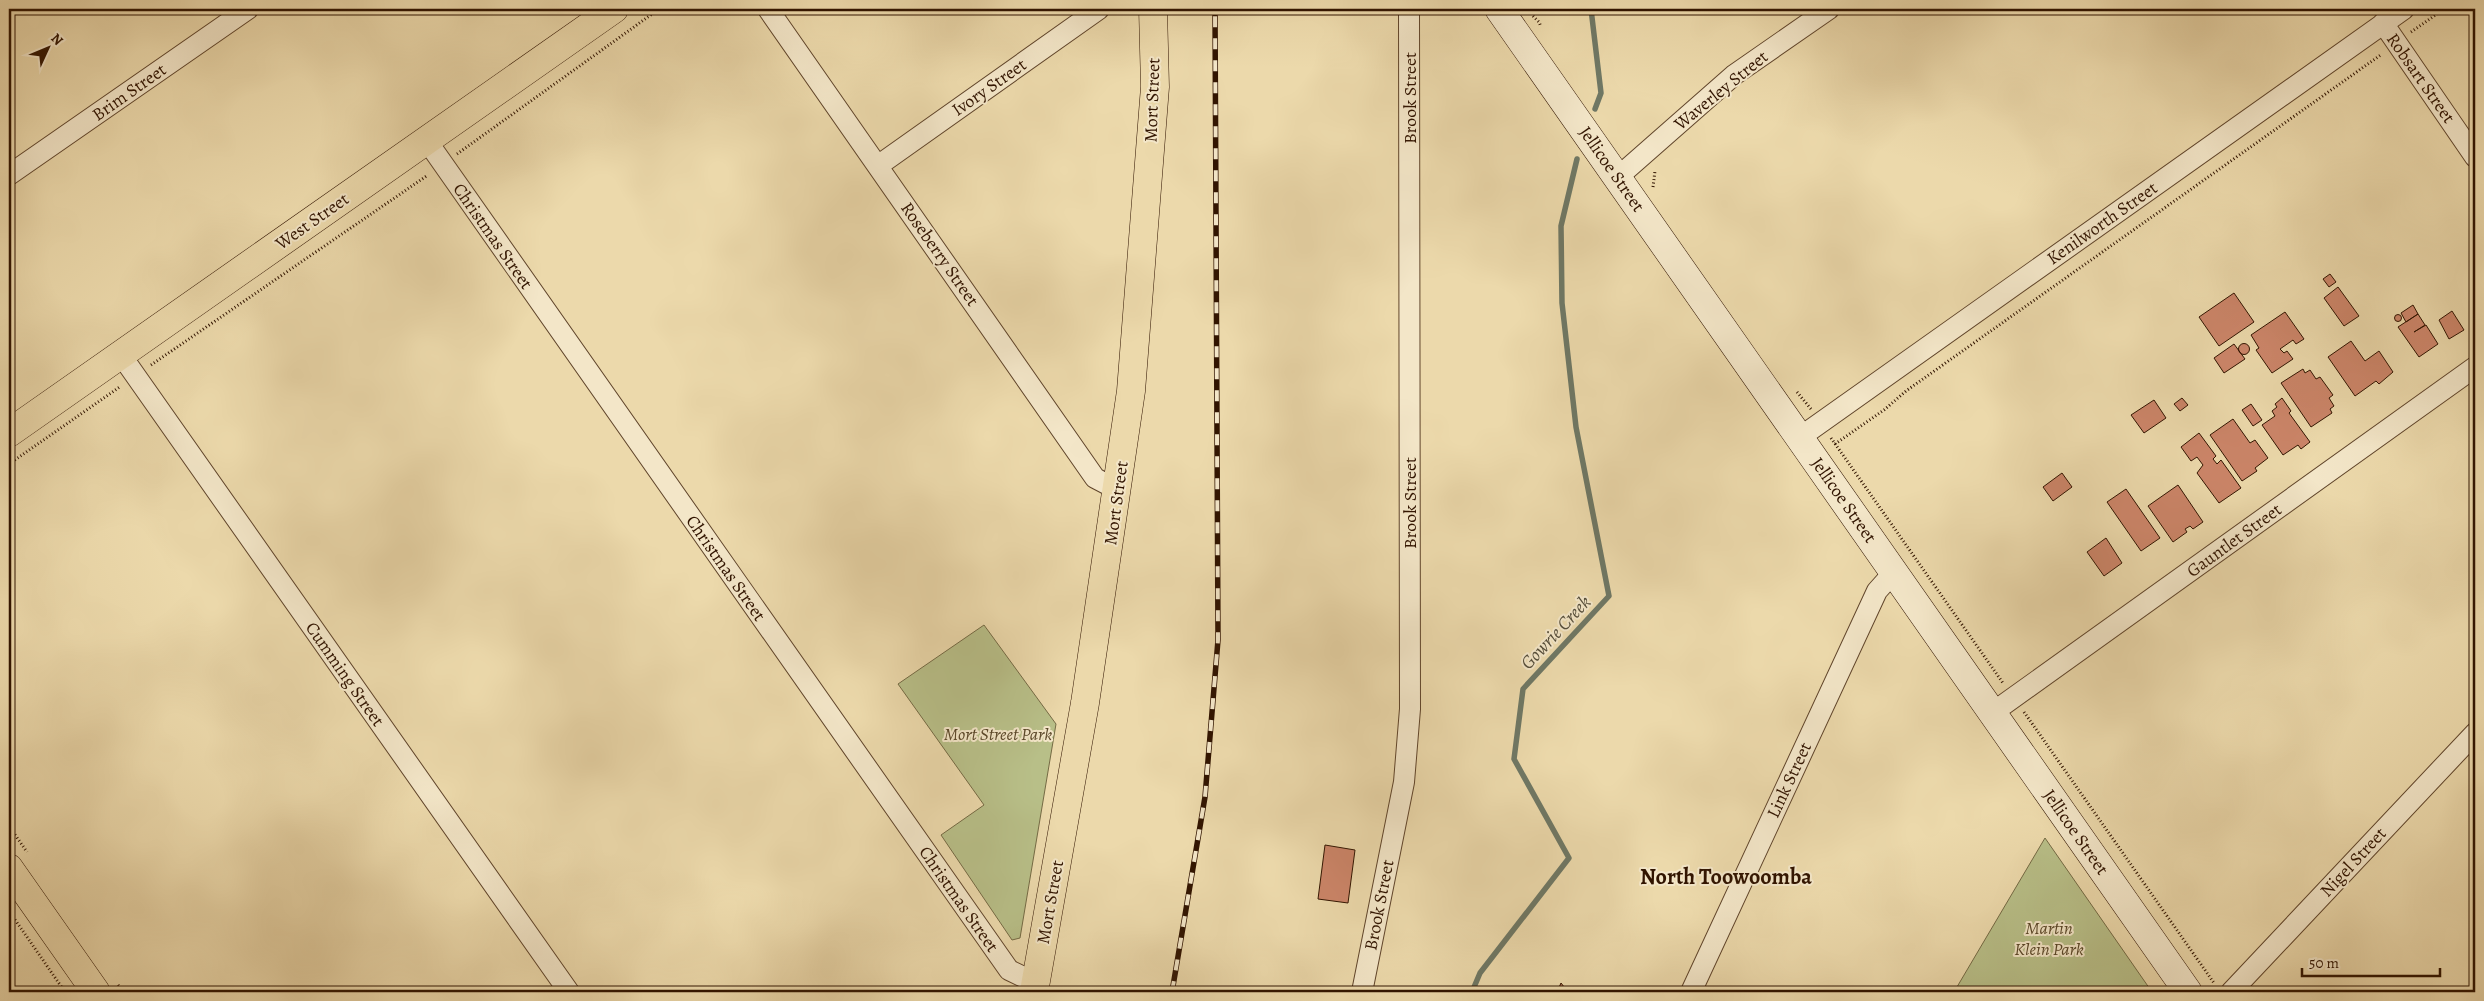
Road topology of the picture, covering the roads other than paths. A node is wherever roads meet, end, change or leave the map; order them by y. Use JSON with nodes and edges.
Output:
{"nodes":[{"id":1,"x":248,"y":9,"type":"edge"},
{"id":2,"x":614,"y":9,"type":"edge"},
{"id":3,"x":768,"y":9,"type":"edge"},
{"id":4,"x":1099,"y":9,"type":"edge"},
{"id":5,"x":1153,"y":9,"type":"edge"},
{"id":6,"x":1409,"y":9,"type":"edge"},
{"id":7,"x":1499,"y":9,"type":"edge"},
{"id":8,"x":1829,"y":9,"type":"edge"},
{"id":9,"x":2404,"y":9,"type":"edge"},
{"id":10,"x":2383,"y":24,"type":"junction"},
{"id":11,"x":426,"y":140,"type":"junction"},
{"id":12,"x":2475,"y":157,"type":"edge"},
{"id":13,"x":879,"y":165,"type":"junction"},
{"id":14,"x":1612,"y":169,"type":"junction"},
{"id":15,"x":9,"y":175,"type":"edge"},
{"id":16,"x":128,"y":366,"type":"junction"},
{"id":17,"x":2475,"y":367,"type":"edge"},
{"id":18,"x":1810,"y":430,"type":"junction"},
{"id":19,"x":9,"y":432,"type":"edge"},
{"id":20,"x":1118,"y":490,"type":"junction"},
{"id":21,"x":1894,"y":572,"type":"junction"},
{"id":22,"x":2002,"y":705,"type":"junction"},
{"id":23,"x":2475,"y":733,"type":"edge"},
{"id":24,"x":9,"y":868,"type":"edge"},
{"id":25,"x":1035,"y":988,"type":"edge"},
{"id":26,"x":2224,"y":989,"type":"edge"},
{"id":27,"x":96,"y":992,"type":"edge"},
{"id":28,"x":569,"y":992,"type":"edge"},
{"id":29,"x":1362,"y":992,"type":"edge"},
{"id":30,"x":1691,"y":992,"type":"edge"},
{"id":31,"x":2188,"y":992,"type":"edge"}],
"edges":[{"from":1,"to":15,"type":"street","name":"Brim Street"},
{"from":2,"to":11,"type":"main road","name":"West Street"},
{"from":3,"to":13,"type":"street","name":"Roseberry Street"},
{"from":4,"to":13,"type":"street","name":"Ivory Street"},
{"from":5,"to":20,"type":"main road","name":"Mort Street"},
{"from":6,"to":29,"type":"street","name":"Brook Street"},
{"from":7,"to":14,"type":"main road","name":"Jellicoe Street"},
{"from":8,"to":14,"type":"street","name":"Waverley Street"},
{"from":9,"to":10,"type":"street","name":"Kenilworth Street"},
{"from":10,"to":12,"type":"street","name":"Robsart Street"},
{"from":10,"to":18,"type":"street","name":"Kenilworth Street"},
{"from":11,"to":16,"type":"main road","name":"West Street"},
{"from":11,"to":25,"type":"street","name":"Christmas Street"},
{"from":13,"to":20,"type":"street","name":"Roseberry Street"},
{"from":14,"to":18,"type":"main road","name":"Jellicoe Street"},
{"from":16,"to":19,"type":"main road","name":"West Street"},
{"from":16,"to":28,"type":"street","name":"Cumming Street"},
{"from":17,"to":22,"type":"street","name":"Gauntlet Street"},
{"from":18,"to":21,"type":"main road","name":"Jellicoe Street"},
{"from":20,"to":25,"type":"main road","name":"Mort Street"},
{"from":21,"to":22,"type":"main road","name":"Jellicoe Street"},
{"from":21,"to":30,"type":"street","name":"Link Street"},
{"from":22,"to":31,"type":"main road","name":"Jellicoe Street"},
{"from":23,"to":26,"type":"street","name":"Nigel Street"},
{"from":24,"to":27,"type":"main road"}]}
